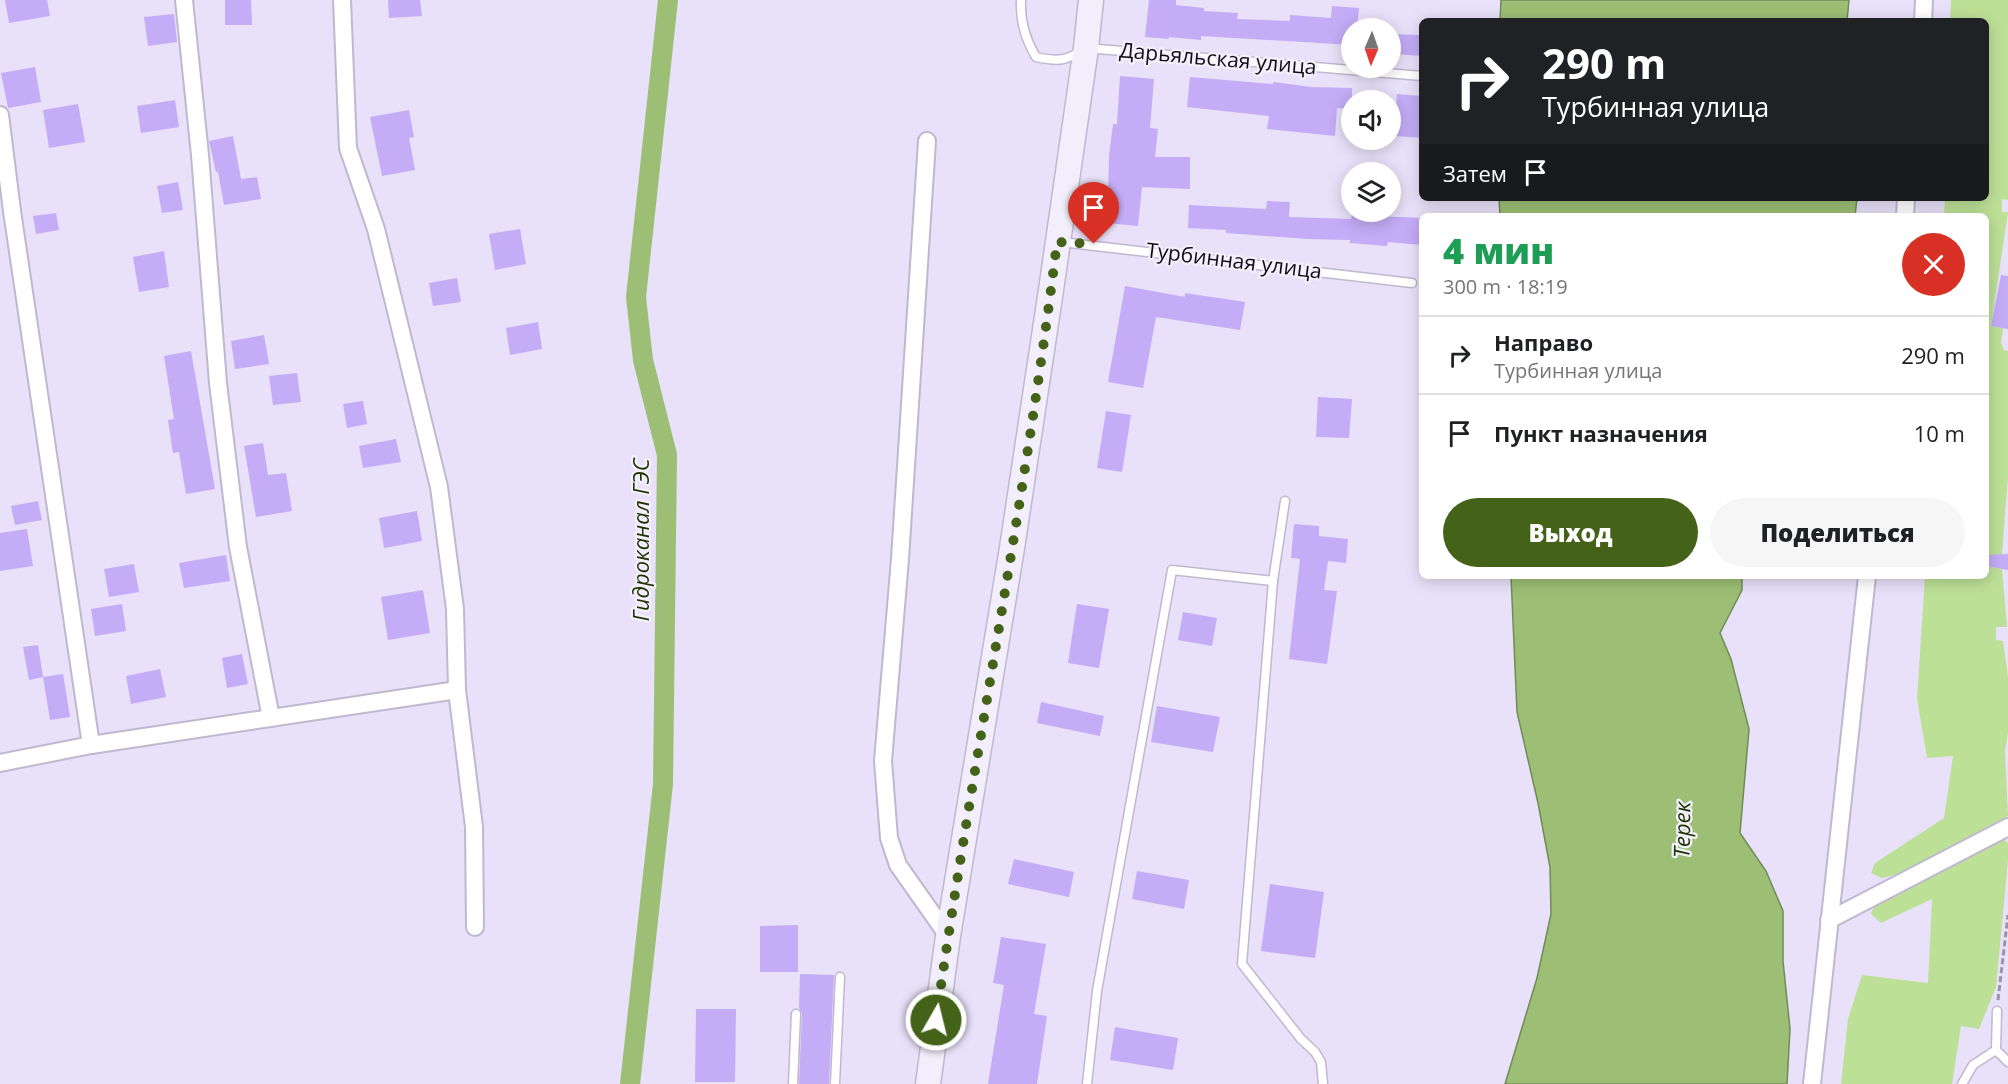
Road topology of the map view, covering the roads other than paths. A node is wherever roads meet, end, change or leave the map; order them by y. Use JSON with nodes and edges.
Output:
{"nodes":[{"id":1,"x":184,"y":0,"type":"edge"},
{"id":2,"x":342,"y":0,"type":"edge"},
{"id":3,"x":1021,"y":0,"type":"edge"},
{"id":4,"x":1090,"y":0,"type":"edge"},
{"id":5,"x":1924,"y":0,"type":"edge"},
{"id":6,"x":1923,"y":18,"type":"edge"},
{"id":7,"x":1086,"y":48,"type":"junction"},
{"id":8,"x":1419,"y":76,"type":"edge"},
{"id":9,"x":0,"y":115,"type":"edge"},
{"id":10,"x":927,"y":141,"type":"dead end"},
{"id":11,"x":1057,"y":242,"type":"junction"},
{"id":12,"x":1412,"y":283,"type":"dead end"},
{"id":13,"x":1285,"y":501,"type":"dead end"},
{"id":14,"x":1867,"y":579,"type":"edge"},
{"id":15,"x":1273,"y":581,"type":"junction"},
{"id":16,"x":457,"y":690,"type":"junction"},
{"id":17,"x":271,"y":718,"type":"junction"},
{"id":18,"x":90,"y":745,"type":"junction"},
{"id":19,"x":0,"y":763,"type":"edge"},
{"id":20,"x":2008,"y":827,"type":"edge"},
{"id":21,"x":1829,"y":920,"type":"junction"},
{"id":22,"x":475,"y":927,"type":"dead end"},
{"id":23,"x":948,"y":936,"type":"junction"},
{"id":24,"x":840,"y":977,"type":"dead end"},
{"id":25,"x":1996,"y":1011,"type":"road end"},
{"id":26,"x":796,"y":1014,"type":"dead end"},
{"id":27,"x":1996,"y":1050,"type":"junction"},
{"id":28,"x":2008,"y":1062,"type":"edge"},
{"id":29,"x":793,"y":1084,"type":"edge"},
{"id":30,"x":835,"y":1084,"type":"edge"},
{"id":31,"x":928,"y":1084,"type":"edge"},
{"id":32,"x":1087,"y":1084,"type":"edge"},
{"id":33,"x":1323,"y":1084,"type":"edge"},
{"id":34,"x":1812,"y":1084,"type":"edge"},
{"id":35,"x":1962,"y":1084,"type":"edge"}],
"edges":[{"from":1,"to":17,"type":"street"},
{"from":2,"to":16,"type":"street"},
{"from":3,"to":7,"type":"lane"},
{"from":4,"to":7,"type":"main road"},
{"from":5,"to":6,"type":"street"},
{"from":7,"to":8,"type":"lane","name":"Дарьяльская улица"},
{"from":7,"to":11,"type":"main road"},
{"from":9,"to":18,"type":"street"},
{"from":10,"to":23,"type":"street"},
{"from":11,"to":12,"type":"lane","name":"Турбинная улица"},
{"from":11,"to":23,"type":"main road"},
{"from":13,"to":15,"type":"lane"},
{"from":14,"to":21,"type":"street"},
{"from":15,"to":32,"type":"lane"},
{"from":15,"to":33,"type":"lane"},
{"from":16,"to":17,"type":"street"},
{"from":16,"to":22,"type":"street"},
{"from":17,"to":18,"type":"street"},
{"from":18,"to":19,"type":"street"},
{"from":20,"to":21,"type":"street"},
{"from":21,"to":34,"type":"street"},
{"from":23,"to":31,"type":"main road"},
{"from":24,"to":30,"type":"lane"},
{"from":25,"to":27,"type":"lane"},
{"from":26,"to":29,"type":"lane"},
{"from":27,"to":28,"type":"lane"},
{"from":27,"to":35,"type":"lane"}]}
